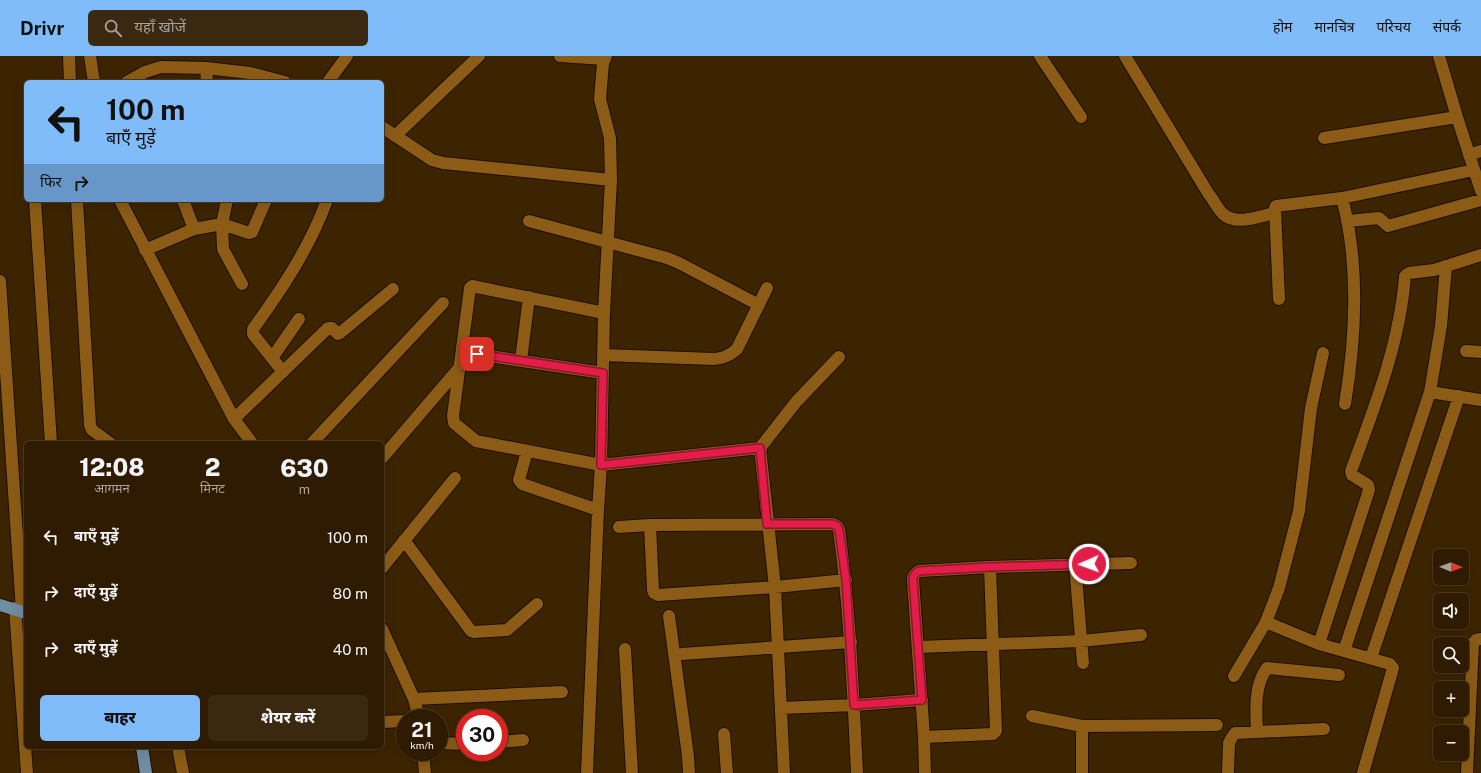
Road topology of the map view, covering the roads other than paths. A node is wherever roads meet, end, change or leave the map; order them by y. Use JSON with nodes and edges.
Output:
{"nodes":[{"id":1,"x":69,"y":56,"type":"edge"},
{"id":2,"x":90,"y":56,"type":"edge"},
{"id":3,"x":347,"y":56,"type":"edge"},
{"id":4,"x":479,"y":56,"type":"edge"},
{"id":5,"x":560,"y":56,"type":"edge"},
{"id":6,"x":1040,"y":56,"type":"edge"},
{"id":7,"x":1125,"y":56,"type":"edge"},
{"id":8,"x":1439,"y":56,"type":"edge"},
{"id":9,"x":605,"y":58,"type":"edge"},
{"id":10,"x":206,"y":68,"type":"junction"},
{"id":11,"x":70,"y":80,"type":"edge"},
{"id":12,"x":94,"y":80,"type":"edge"},
{"id":13,"x":131,"y":80,"type":"edge"},
{"id":14,"x":207,"y":80,"type":"edge"},
{"id":15,"x":277,"y":80,"type":"edge"},
{"id":16,"x":329,"y":80,"type":"edge"},
{"id":17,"x":1457,"y":117,"type":"junction"},
{"id":18,"x":1081,"y":118,"type":"dead end"},
{"id":19,"x":384,"y":128,"type":"edge"},
{"id":20,"x":395,"y":136,"type":"junction"},
{"id":21,"x":1324,"y":138,"type":"dead end"},
{"id":22,"x":1481,"y":151,"type":"edge"},
{"id":23,"x":1469,"y":155,"type":"junction"},
{"id":24,"x":1474,"y":170,"type":"junction"},
{"id":25,"x":612,"y":180,"type":"junction"},
{"id":26,"x":1481,"y":190,"type":"edge"},
{"id":27,"x":1342,"y":198,"type":"junction"},
{"id":28,"x":1481,"y":200,"type":"edge"},
{"id":29,"x":35,"y":202,"type":"edge"},
{"id":30,"x":77,"y":202,"type":"edge"},
{"id":31,"x":121,"y":202,"type":"edge"},
{"id":32,"x":184,"y":202,"type":"edge"},
{"id":33,"x":227,"y":202,"type":"edge"},
{"id":34,"x":265,"y":202,"type":"edge"},
{"id":35,"x":327,"y":202,"type":"edge"},
{"id":36,"x":1275,"y":213,"type":"junction"},
{"id":37,"x":529,"y":221,"type":"dead end"},
{"id":38,"x":1348,"y":221,"type":"junction"},
{"id":39,"x":222,"y":224,"type":"junction"},
{"id":40,"x":194,"y":229,"type":"junction"},
{"id":41,"x":609,"y":243,"type":"junction"},
{"id":42,"x":145,"y":250,"type":"junction"},
{"id":43,"x":1481,"y":255,"type":"edge"},
{"id":44,"x":1446,"y":266,"type":"junction"},
{"id":45,"x":0,"y":281,"type":"edge"},
{"id":46,"x":242,"y":284,"type":"dead end"},
{"id":47,"x":767,"y":288,"type":"dead end"},
{"id":48,"x":394,"y":289,"type":"dead end"},
{"id":49,"x":529,"y":297,"type":"junction"},
{"id":50,"x":1279,"y":300,"type":"dead end"},
{"id":51,"x":443,"y":303,"type":"dead end"},
{"id":52,"x":759,"y":305,"type":"junction"},
{"id":53,"x":604,"y":313,"type":"junction"},
{"id":54,"x":299,"y":319,"type":"dead end"},
{"id":55,"x":1466,"y":351,"type":"dead end"},
{"id":56,"x":462,"y":352,"type":"junction"},
{"id":57,"x":1481,"y":352,"type":"edge"},
{"id":58,"x":1323,"y":353,"type":"dead end"},
{"id":59,"x":603,"y":355,"type":"junction"},
{"id":60,"x":839,"y":357,"type":"dead end"},
{"id":61,"x":272,"y":358,"type":"junction"},
{"id":62,"x":521,"y":360,"type":"junction"},
{"id":63,"x":460,"y":367,"type":"junction"},
{"id":64,"x":283,"y":372,"type":"junction"},
{"id":65,"x":603,"y":373,"type":"junction"},
{"id":66,"x":1430,"y":392,"type":"junction"},
{"id":67,"x":1459,"y":396,"type":"junction"},
{"id":68,"x":1481,"y":400,"type":"edge"},
{"id":69,"x":1346,"y":404,"type":"dead end"},
{"id":70,"x":234,"y":419,"type":"junction"},
{"id":71,"x":51,"y":441,"type":"edge"},
{"id":72,"x":108,"y":441,"type":"edge"},
{"id":73,"x":250,"y":441,"type":"edge"},
{"id":74,"x":314,"y":441,"type":"edge"},
{"id":75,"x":760,"y":448,"type":"junction"},
{"id":76,"x":527,"y":451,"type":"junction"},
{"id":77,"x":384,"y":456,"type":"edge"},
{"id":78,"x":601,"y":465,"type":"junction"},
{"id":79,"x":455,"y":478,"type":"dead end"},
{"id":80,"x":598,"y":510,"type":"junction"},
{"id":81,"x":767,"y":524,"type":"junction"},
{"id":82,"x":650,"y":525,"type":"junction"},
{"id":83,"x":619,"y":527,"type":"dead end"},
{"id":84,"x":404,"y":540,"type":"junction"},
{"id":85,"x":1131,"y":562,"type":"dead end"},
{"id":86,"x":1075,"y":564,"type":"junction"},
{"id":87,"x":384,"y":565,"type":"edge"},
{"id":88,"x":990,"y":567,"type":"junction"},
{"id":89,"x":846,"y":580,"type":"junction"},
{"id":90,"x":775,"y":587,"type":"junction"},
{"id":91,"x":537,"y":604,"type":"dead end"},
{"id":92,"x":0,"y":605,"type":"edge"},
{"id":93,"x":21,"y":611,"type":"edge"},
{"id":94,"x":669,"y":616,"type":"dead end"},
{"id":95,"x":1266,"y":622,"type":"junction"},
{"id":96,"x":384,"y":633,"type":"edge"},
{"id":97,"x":1141,"y":635,"type":"dead end"},
{"id":98,"x":1481,"y":639,"type":"edge"},
{"id":99,"x":1081,"y":641,"type":"junction"},
{"id":100,"x":851,"y":642,"type":"junction"},
{"id":101,"x":1319,"y":644,"type":"junction"},
{"id":102,"x":993,"y":645,"type":"junction"},
{"id":103,"x":778,"y":647,"type":"junction"},
{"id":104,"x":918,"y":647,"type":"junction"},
{"id":105,"x":626,"y":649,"type":"dead end"},
{"id":106,"x":1344,"y":651,"type":"junction"},
{"id":107,"x":682,"y":654,"type":"dead end"},
{"id":108,"x":1371,"y":658,"type":"junction"},
{"id":109,"x":1083,"y":663,"type":"dead end"},
{"id":110,"x":1339,"y":675,"type":"dead end"},
{"id":111,"x":1234,"y":676,"type":"dead end"},
{"id":112,"x":24,"y":692,"type":"edge"},
{"id":113,"x":562,"y":692,"type":"dead end"},
{"id":114,"x":414,"y":699,"type":"junction"},
{"id":115,"x":922,"y":700,"type":"junction"},
{"id":116,"x":854,"y":705,"type":"junction"},
{"id":117,"x":781,"y":708,"type":"junction"},
{"id":118,"x":417,"y":709,"type":"edge"},
{"id":119,"x":1032,"y":716,"type":"dead end"},
{"id":120,"x":396,"y":721,"type":"edge"},
{"id":121,"x":384,"y":722,"type":"edge"},
{"id":122,"x":1217,"y":725,"type":"dead end"},
{"id":123,"x":1082,"y":726,"type":"junction"},
{"id":124,"x":1324,"y":729,"type":"dead end"},
{"id":125,"x":1257,"y":731,"type":"junction"},
{"id":126,"x":724,"y":734,"type":"dead end"},
{"id":127,"x":924,"y":738,"type":"junction"},
{"id":128,"x":523,"y":740,"type":"dead end"},
{"id":129,"x":508,"y":741,"type":"edge"},
{"id":130,"x":26,"y":749,"type":"edge"},
{"id":131,"x":142,"y":749,"type":"edge"},
{"id":132,"x":178,"y":749,"type":"edge"},
{"id":133,"x":424,"y":761,"type":"edge"},
{"id":134,"x":27,"y":773,"type":"edge"},
{"id":135,"x":146,"y":773,"type":"edge"},
{"id":136,"x":183,"y":773,"type":"edge"},
{"id":137,"x":425,"y":773,"type":"edge"},
{"id":138,"x":587,"y":773,"type":"edge"},
{"id":139,"x":632,"y":773,"type":"edge"},
{"id":140,"x":689,"y":773,"type":"edge"},
{"id":141,"x":727,"y":773,"type":"edge"},
{"id":142,"x":784,"y":773,"type":"edge"},
{"id":143,"x":857,"y":773,"type":"edge"},
{"id":144,"x":925,"y":773,"type":"edge"},
{"id":145,"x":1082,"y":773,"type":"edge"},
{"id":146,"x":1228,"y":773,"type":"edge"},
{"id":147,"x":1363,"y":773,"type":"edge"},
{"id":148,"x":1467,"y":773,"type":"edge"}],
"edges":[{"from":1,"to":11,"type":"street"},
{"from":2,"to":12,"type":"street"},
{"from":3,"to":16,"type":"street"},
{"from":4,"to":20,"type":"street"},
{"from":5,"to":9,"type":"street"},
{"from":6,"to":18,"type":"street"},
{"from":7,"to":36,"type":"street"},
{"from":8,"to":17,"type":"street"},
{"from":9,"to":25,"type":"street"},
{"from":10,"to":13,"type":"street"},
{"from":10,"to":14,"type":"street"},
{"from":10,"to":15,"type":"street"},
{"from":17,"to":21,"type":"street"},
{"from":17,"to":23,"type":"street"},
{"from":19,"to":20,"type":"street"},
{"from":20,"to":25,"type":"street"},
{"from":22,"to":23,"type":"street"},
{"from":23,"to":24,"type":"street"},
{"from":24,"to":26,"type":"street"},
{"from":24,"to":27,"type":"street"},
{"from":25,"to":41,"type":"street"},
{"from":27,"to":36,"type":"street"},
{"from":27,"to":38,"type":"street"},
{"from":28,"to":38,"type":"street"},
{"from":29,"to":71,"type":"street"},
{"from":30,"to":72,"type":"street"},
{"from":31,"to":42,"type":"street"},
{"from":32,"to":40,"type":"street"},
{"from":33,"to":39,"type":"street"},
{"from":34,"to":39,"type":"street"},
{"from":35,"to":61,"type":"street"},
{"from":36,"to":50,"type":"street"},
{"from":37,"to":41,"type":"street"},
{"from":38,"to":69,"type":"street"},
{"from":39,"to":40,"type":"street"},
{"from":39,"to":46,"type":"street"},
{"from":40,"to":42,"type":"street"},
{"from":41,"to":52,"type":"street"},
{"from":41,"to":53,"type":"street"},
{"from":42,"to":70,"type":"street"},
{"from":43,"to":44,"type":"street"},
{"from":44,"to":66,"type":"street"},
{"from":44,"to":101,"type":"street"},
{"from":45,"to":93,"type":"street"},
{"from":47,"to":52,"type":"street"},
{"from":48,"to":64,"type":"street"},
{"from":49,"to":53,"type":"street"},
{"from":49,"to":56,"type":"street"},
{"from":49,"to":62,"type":"street"},
{"from":51,"to":74,"type":"street"},
{"from":52,"to":59,"type":"street"},
{"from":53,"to":59,"type":"street"},
{"from":54,"to":61,"type":"street"},
{"from":55,"to":57,"type":"street"},
{"from":56,"to":62,"type":"street"},
{"from":56,"to":63,"type":"street"},
{"from":58,"to":95,"type":"street"},
{"from":59,"to":65,"type":"street"},
{"from":60,"to":75,"type":"street"},
{"from":61,"to":64,"type":"street"},
{"from":62,"to":65,"type":"street"},
{"from":63,"to":76,"type":"street"},
{"from":63,"to":77,"type":"street"},
{"from":64,"to":70,"type":"street"},
{"from":65,"to":78,"type":"street"},
{"from":66,"to":67,"type":"street"},
{"from":66,"to":106,"type":"street"},
{"from":67,"to":68,"type":"street"},
{"from":67,"to":108,"type":"street"},
{"from":70,"to":73,"type":"street"},
{"from":75,"to":78,"type":"street"},
{"from":75,"to":81,"type":"street"},
{"from":76,"to":78,"type":"street"},
{"from":76,"to":80,"type":"street"},
{"from":78,"to":80,"type":"street"},
{"from":79,"to":84,"type":"street"},
{"from":80,"to":138,"type":"street"},
{"from":81,"to":82,"type":"street"},
{"from":81,"to":89,"type":"street"},
{"from":81,"to":90,"type":"street"},
{"from":82,"to":83,"type":"street"},
{"from":82,"to":90,"type":"street"},
{"from":84,"to":87,"type":"street"},
{"from":84,"to":91,"type":"street"},
{"from":85,"to":86,"type":"street"},
{"from":86,"to":88,"type":"street"},
{"from":86,"to":99,"type":"street"},
{"from":88,"to":102,"type":"street"},
{"from":88,"to":104,"type":"street"},
{"from":89,"to":90,"type":"street"},
{"from":89,"to":100,"type":"street"},
{"from":90,"to":103,"type":"street"},
{"from":92,"to":93,"type":"main road"},
{"from":93,"to":112,"type":"street"},
{"from":94,"to":140,"type":"street"},
{"from":95,"to":101,"type":"street"},
{"from":95,"to":111,"type":"street"},
{"from":96,"to":114,"type":"street"},
{"from":97,"to":99,"type":"street"},
{"from":98,"to":148,"type":"street"},
{"from":99,"to":102,"type":"street"},
{"from":99,"to":109,"type":"street"},
{"from":100,"to":103,"type":"street"},
{"from":100,"to":116,"type":"street"},
{"from":101,"to":106,"type":"street"},
{"from":102,"to":104,"type":"street"},
{"from":102,"to":127,"type":"street"},
{"from":103,"to":107,"type":"street"},
{"from":103,"to":117,"type":"street"},
{"from":104,"to":115,"type":"street"},
{"from":105,"to":139,"type":"street"},
{"from":106,"to":108,"type":"street"},
{"from":108,"to":147,"type":"street"},
{"from":110,"to":125,"type":"street"},
{"from":113,"to":114,"type":"street"},
{"from":114,"to":118,"type":"street"},
{"from":115,"to":116,"type":"street"},
{"from":115,"to":127,"type":"street"},
{"from":116,"to":117,"type":"street"},
{"from":116,"to":143,"type":"street"},
{"from":117,"to":142,"type":"street"},
{"from":119,"to":123,"type":"street"},
{"from":120,"to":121,"type":"street"},
{"from":122,"to":123,"type":"street"},
{"from":123,"to":145,"type":"street"},
{"from":124,"to":125,"type":"street"},
{"from":125,"to":146,"type":"street"},
{"from":126,"to":141,"type":"street"},
{"from":127,"to":144,"type":"street"},
{"from":128,"to":129,"type":"street"},
{"from":130,"to":134,"type":"street"},
{"from":131,"to":135,"type":"main road"},
{"from":132,"to":136,"type":"street"},
{"from":133,"to":137,"type":"street"}]}
